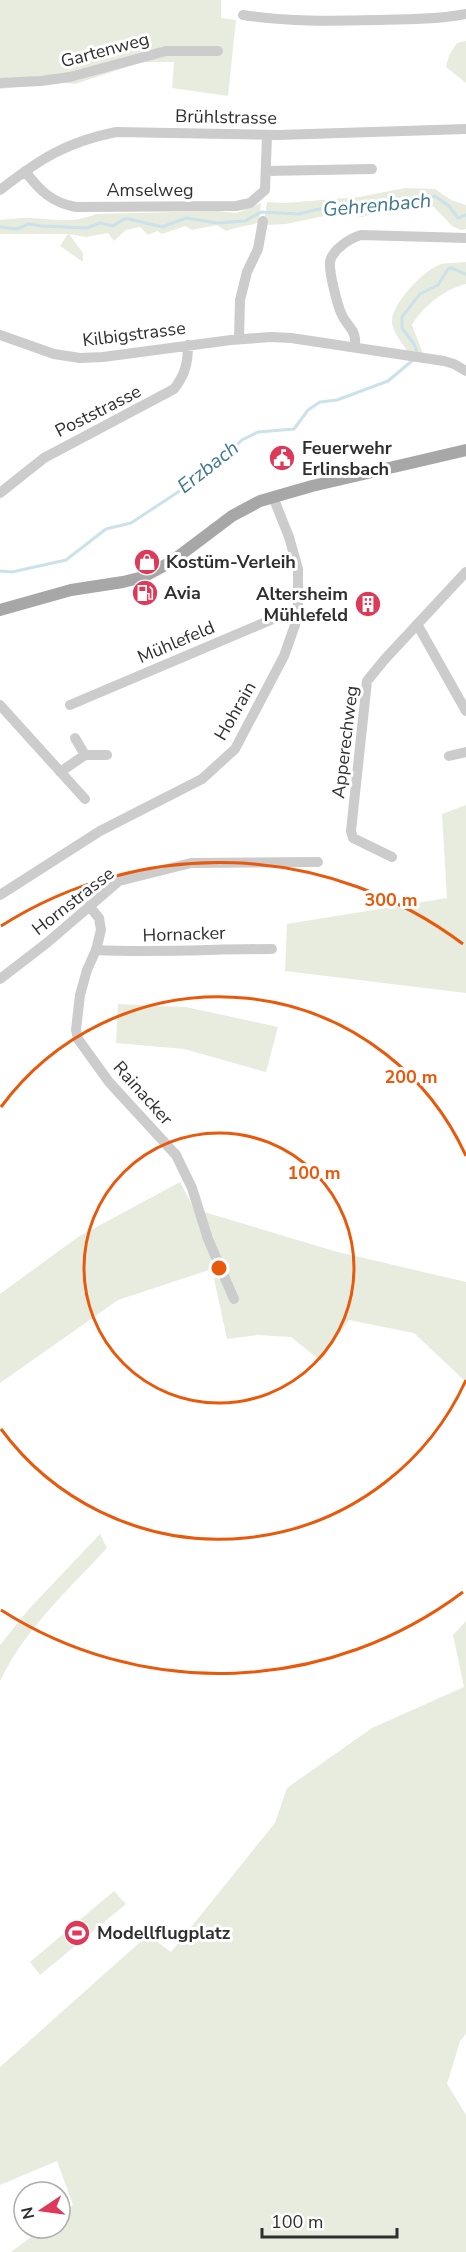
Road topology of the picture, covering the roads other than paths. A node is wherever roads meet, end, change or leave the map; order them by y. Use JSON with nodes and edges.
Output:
{"nodes":[{"id":1,"x":466,"y":14,"type":"edge"},
{"id":2,"x":243,"y":15,"type":"dead end"},
{"id":3,"x":218,"y":51,"type":"dead end"},
{"id":4,"x":0,"y":83,"type":"edge"},
{"id":5,"x":466,"y":129,"type":"edge"},
{"id":6,"x":267,"y":135,"type":"junction"},
{"id":7,"x":372,"y":169,"type":"dead end"},
{"id":8,"x":25,"y":171,"type":"junction"},
{"id":9,"x":266,"y":171,"type":"junction"},
{"id":10,"x":0,"y":190,"type":"edge"},
{"id":11,"x":263,"y":220,"type":"dead end"},
{"id":12,"x":466,"y":238,"type":"edge"},
{"id":13,"x":0,"y":335,"type":"edge"},
{"id":14,"x":239,"y":339,"type":"junction"},
{"id":15,"x":188,"y":345,"type":"junction"},
{"id":16,"x":355,"y":347,"type":"junction"},
{"id":17,"x":466,"y":371,"type":"edge"},
{"id":18,"x":466,"y":450,"type":"edge"},
{"id":19,"x":0,"y":493,"type":"edge"},
{"id":20,"x":273,"y":497,"type":"junction"},
{"id":21,"x":466,"y":572,"type":"edge"},
{"id":22,"x":0,"y":610,"type":"edge"},
{"id":23,"x":297,"y":615,"type":"junction"},
{"id":24,"x":417,"y":624,"type":"junction"},
{"id":25,"x":0,"y":705,"type":"edge"},
{"id":26,"x":70,"y":705,"type":"dead end"},
{"id":27,"x":466,"y":711,"type":"edge"},
{"id":28,"x":75,"y":738,"type":"dead end"},
{"id":29,"x":466,"y":752,"type":"edge"},
{"id":30,"x":85,"y":755,"type":"junction"},
{"id":31,"x":107,"y":755,"type":"dead end"},
{"id":32,"x":449,"y":756,"type":"dead end"},
{"id":33,"x":60,"y":772,"type":"junction"},
{"id":34,"x":85,"y":799,"type":"dead end"},
{"id":35,"x":392,"y":857,"type":"dead end"},
{"id":36,"x":318,"y":862,"type":"dead end"},
{"id":37,"x":0,"y":895,"type":"edge"},
{"id":38,"x":89,"y":906,"type":"junction"},
{"id":39,"x":272,"y":949,"type":"dead end"},
{"id":40,"x":96,"y":950,"type":"junction"},
{"id":41,"x":0,"y":979,"type":"edge"},
{"id":42,"x":234,"y":1299,"type":"dead end"}],
"edges":[{"from":1,"to":2,"type":"street"},
{"from":3,"to":4,"type":"street","name":"Gartenweg"},
{"from":5,"to":6,"type":"street","name":"Brühlstrasse"},
{"from":6,"to":8,"type":"street","name":"Brühlstrasse"},
{"from":6,"to":9,"type":"street","name":"Amselweg"},
{"from":7,"to":9,"type":"street"},
{"from":8,"to":9,"type":"street","name":"Amselweg"},
{"from":8,"to":10,"type":"street","name":"Brühlstrasse"},
{"from":11,"to":14,"type":"street"},
{"from":12,"to":16,"type":"street"},
{"from":13,"to":15,"type":"street","name":"Kilbigstrasse"},
{"from":14,"to":15,"type":"street","name":"Kilbigstrasse"},
{"from":14,"to":16,"type":"street","name":"Kilbigstrasse"},
{"from":15,"to":19,"type":"street","name":"Poststrasse"},
{"from":16,"to":17,"type":"street","name":"Kilbigstrasse"},
{"from":18,"to":20,"type":"main road"},
{"from":20,"to":22,"type":"main road"},
{"from":20,"to":23,"type":"street","name":"Hohrain"},
{"from":21,"to":24,"type":"street","name":"Apperechweg"},
{"from":23,"to":26,"type":"street","name":"Mühlefeld"},
{"from":23,"to":37,"type":"street","name":"Hohrain"},
{"from":24,"to":27,"type":"street"},
{"from":24,"to":35,"type":"street","name":"Apperechweg"},
{"from":25,"to":33,"type":"street"},
{"from":28,"to":30,"type":"street"},
{"from":29,"to":32,"type":"street"},
{"from":30,"to":31,"type":"street"},
{"from":30,"to":33,"type":"street"},
{"from":33,"to":34,"type":"street"},
{"from":36,"to":38,"type":"street","name":"Hornstrasse"},
{"from":38,"to":40,"type":"street","name":"Rainacker"},
{"from":38,"to":41,"type":"street","name":"Hornstrasse"},
{"from":39,"to":40,"type":"street","name":"Hornacker"},
{"from":40,"to":42,"type":"street","name":"Rainacker"}]}
